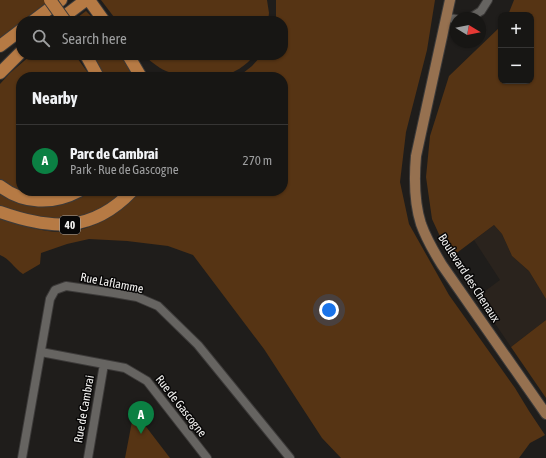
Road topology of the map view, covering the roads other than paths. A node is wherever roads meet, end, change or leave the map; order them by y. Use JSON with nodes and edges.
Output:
{"nodes":[{"id":1,"x":50,"y":0,"type":"edge"},
{"id":2,"x":61,"y":0,"type":"edge"},
{"id":3,"x":86,"y":0,"type":"edge"},
{"id":4,"x":89,"y":0,"type":"edge"},
{"id":5,"x":450,"y":0,"type":"edge"},
{"id":6,"x":488,"y":0,"type":"edge"},
{"id":7,"x":451,"y":12,"type":"edge"},
{"id":8,"x":480,"y":12,"type":"edge"},
{"id":9,"x":40,"y":16,"type":"edge"},
{"id":10,"x":61,"y":16,"type":"edge"},
{"id":11,"x":65,"y":16,"type":"edge"},
{"id":12,"x":100,"y":16,"type":"edge"},
{"id":13,"x":450,"y":21,"type":"edge"},
{"id":14,"x":16,"y":34,"type":"edge"},
{"id":15,"x":0,"y":46,"type":"edge"},
{"id":16,"x":16,"y":53,"type":"edge"},
{"id":17,"x":16,"y":57,"type":"edge"},
{"id":18,"x":89,"y":60,"type":"edge"},
{"id":19,"x":131,"y":60,"type":"edge"},
{"id":20,"x":0,"y":64,"type":"edge"},
{"id":21,"x":95,"y":72,"type":"edge"},
{"id":22,"x":138,"y":72,"type":"edge"},
{"id":23,"x":0,"y":73,"type":"edge"},
{"id":24,"x":0,"y":186,"type":"edge"},
{"id":25,"x":16,"y":195,"type":"edge"},
{"id":26,"x":19,"y":196,"type":"edge"},
{"id":27,"x":67,"y":196,"type":"edge"},
{"id":28,"x":127,"y":196,"type":"edge"},
{"id":29,"x":0,"y":212,"type":"edge"},
{"id":30,"x":41,"y":352,"type":"junction"},
{"id":31,"x":104,"y":364,"type":"junction"},
{"id":32,"x":546,"y":414,"type":"edge"},
{"id":33,"x":22,"y":458,"type":"edge"},
{"id":34,"x":88,"y":458,"type":"edge"},
{"id":35,"x":207,"y":458,"type":"edge"},
{"id":36,"x":290,"y":458,"type":"edge"}],
"edges":[{"from":1,"to":10,"type":"highway","bridge":true},
{"from":2,"to":9,"type":"highway"},
{"from":3,"to":11,"type":"highway"},
{"from":4,"to":12,"type":"highway"},
{"from":5,"to":7,"type":"main road","name":"Boulevard des Chenaux"},
{"from":6,"to":8,"type":"street"},
{"from":13,"to":32,"type":"main road","name":"Boulevard des Chenaux"},
{"from":14,"to":15,"type":"highway"},
{"from":16,"to":20,"type":"highway"},
{"from":17,"to":23,"type":"highway"},
{"from":18,"to":21,"type":"highway"},
{"from":19,"to":22,"type":"highway"},
{"from":24,"to":25,"type":"highway"},
{"from":26,"to":27,"type":"highway"},
{"from":28,"to":29,"type":"highway","number":"40"},
{"from":30,"to":31,"type":"street","name":"Rue de Gascogne"},
{"from":30,"to":33,"type":"street","name":"Rue Laflamme"},
{"from":30,"to":36,"type":"street","name":"Rue Laflamme"},
{"from":31,"to":34,"type":"street","name":"Rue de Cambrai"},
{"from":31,"to":35,"type":"street","name":"Rue de Gascogne"}]}
